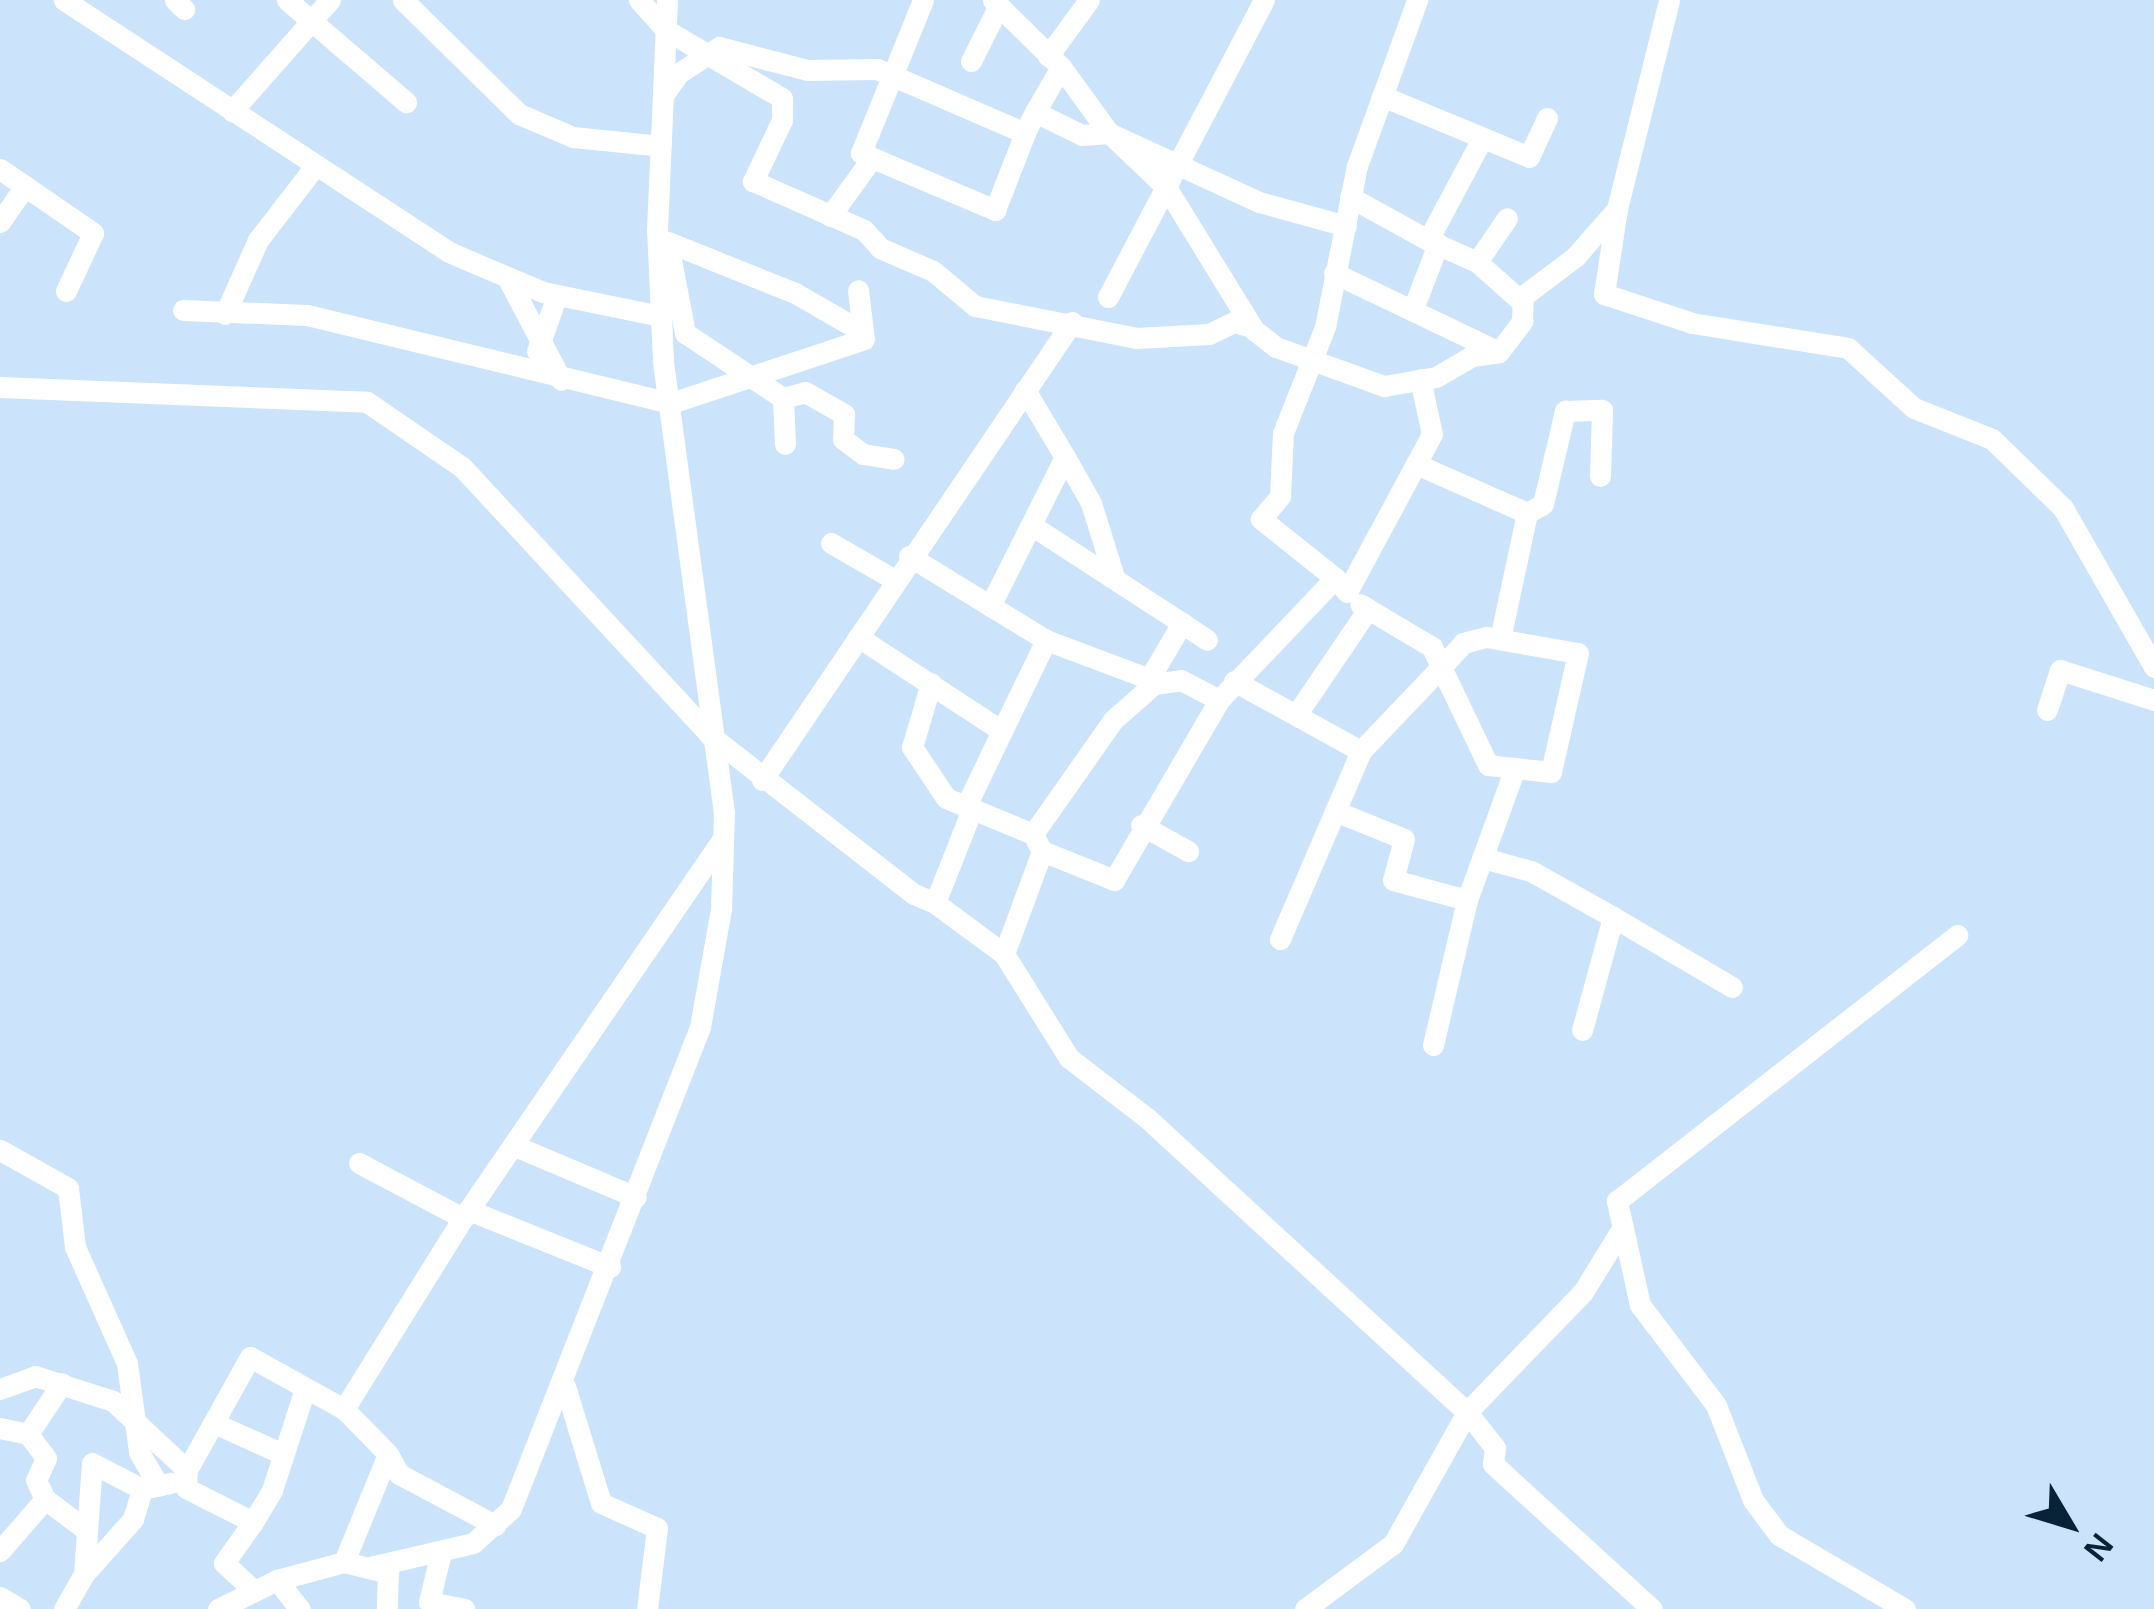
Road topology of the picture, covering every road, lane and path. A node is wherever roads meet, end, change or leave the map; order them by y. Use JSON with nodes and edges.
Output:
{"nodes":[{"id":1,"x":64,"y":0,"type":"edge"},
{"id":2,"x":287,"y":0,"type":"edge"},
{"id":3,"x":330,"y":0,"type":"edge"},
{"id":4,"x":404,"y":0,"type":"edge"},
{"id":5,"x":639,"y":0,"type":"edge"},
{"id":6,"x":667,"y":0,"type":"edge"},
{"id":7,"x":922,"y":0,"type":"edge"},
{"id":8,"x":1089,"y":0,"type":"edge"},
{"id":9,"x":1264,"y":0,"type":"edge"},
{"id":10,"x":1669,"y":0,"type":"edge"},
{"id":11,"x":1412,"y":2,"type":"edge"},
{"id":12,"x":996,"y":3,"type":"edge"},
{"id":13,"x":308,"y":20,"type":"junction"},
{"id":14,"x":666,"y":30,"type":"junction"},
{"id":15,"x":708,"y":52,"type":"junction"},
{"id":16,"x":970,"y":61,"type":"dead end"},
{"id":17,"x":1055,"y":62,"type":"junction"},
{"id":18,"x":890,"y":76,"type":"junction"},
{"id":19,"x":662,"y":96,"type":"junction"},
{"id":20,"x":1382,"y":97,"type":"junction"},
{"id":21,"x":406,"y":102,"type":"dead end"},
{"id":22,"x":232,"y":111,"type":"junction"},
{"id":23,"x":1547,"y":118,"type":"dead end"},
{"id":24,"x":1029,"y":123,"type":"junction"},
{"id":25,"x":1109,"y":133,"type":"junction"},
{"id":26,"x":1482,"y":139,"type":"junction"},
{"id":27,"x":660,"y":156,"type":"junction"},
{"id":28,"x":872,"y":158,"type":"junction"},
{"id":29,"x":1176,"y":163,"type":"junction"},
{"id":30,"x":315,"y":166,"type":"junction"},
{"id":31,"x":0,"y":170,"type":"edge"},
{"id":32,"x":25,"y":186,"type":"junction"},
{"id":33,"x":1166,"y":187,"type":"junction"},
{"id":34,"x":1350,"y":197,"type":"junction"},
{"id":35,"x":1617,"y":209,"type":"junction"},
{"id":36,"x":830,"y":216,"type":"junction"},
{"id":37,"x":1507,"y":218,"type":"dead end"},
{"id":38,"x":0,"y":222,"type":"edge"},
{"id":39,"x":1346,"y":226,"type":"junction"},
{"id":40,"x":668,"y":242,"type":"junction"},
{"id":41,"x":1433,"y":242,"type":"junction"},
{"id":42,"x":1477,"y":262,"type":"junction"},
{"id":43,"x":1334,"y":274,"type":"junction"},
{"id":44,"x":508,"y":277,"type":"junction"},
{"id":45,"x":858,"y":290,"type":"dead end"},
{"id":46,"x":66,"y":291,"type":"dead end"},
{"id":47,"x":557,"y":295,"type":"junction"},
{"id":48,"x":1108,"y":297,"type":"dead end"},
{"id":49,"x":1521,"y":301,"type":"junction"},
{"id":50,"x":1413,"y":309,"type":"junction"},
{"id":51,"x":183,"y":310,"type":"dead end"},
{"id":52,"x":225,"y":314,"type":"junction"},
{"id":53,"x":661,"y":316,"type":"junction"},
{"id":54,"x":1072,"y":322,"type":"junction"},
{"id":55,"x":1252,"y":327,"type":"junction"},
{"id":56,"x":863,"y":332,"type":"junction"},
{"id":57,"x":540,"y":341,"type":"junction"},
{"id":58,"x":1499,"y":352,"type":"junction"},
{"id":59,"x":1312,"y":357,"type":"junction"},
{"id":60,"x":531,"y":371,"type":"junction"},
{"id":61,"x":754,"y":379,"type":"junction"},
{"id":62,"x":1420,"y":379,"type":"junction"},
{"id":63,"x":562,"y":380,"type":"junction"},
{"id":64,"x":0,"y":387,"type":"edge"},
{"id":65,"x":1025,"y":390,"type":"junction"},
{"id":66,"x":783,"y":398,"type":"junction"},
{"id":67,"x":670,"y":404,"type":"junction"},
{"id":68,"x":785,"y":444,"type":"dead end"},
{"id":69,"x":1065,"y":457,"type":"junction"},
{"id":70,"x":893,"y":459,"type":"dead end"},
{"id":71,"x":1416,"y":464,"type":"junction"},
{"id":72,"x":1600,"y":476,"type":"dead end"},
{"id":73,"x":1526,"y":513,"type":"junction"},
{"id":74,"x":1031,"y":524,"type":"junction"},
{"id":75,"x":831,"y":543,"type":"dead end"},
{"id":76,"x":909,"y":556,"type":"junction"},
{"id":77,"x":1114,"y":578,"type":"junction"},
{"id":78,"x":895,"y":580,"type":"junction"},
{"id":79,"x":1341,"y":585,"type":"junction"},
{"id":80,"x":990,"y":606,"type":"junction"},
{"id":81,"x":1368,"y":609,"type":"junction"},
{"id":82,"x":1182,"y":622,"type":"junction"},
{"id":83,"x":858,"y":637,"type":"junction"},
{"id":84,"x":1500,"y":639,"type":"junction"},
{"id":85,"x":1046,"y":640,"type":"junction"},
{"id":86,"x":1207,"y":640,"type":"dead end"},
{"id":87,"x":1441,"y":667,"type":"junction"},
{"id":88,"x":2154,"y":667,"type":"edge"},
{"id":89,"x":1155,"y":681,"type":"junction"},
{"id":90,"x":1234,"y":681,"type":"junction"},
{"id":91,"x":932,"y":683,"type":"junction"},
{"id":92,"x":1219,"y":700,"type":"junction"},
{"id":93,"x":2154,"y":700,"type":"edge"},
{"id":94,"x":2047,"y":710,"type":"dead end"},
{"id":95,"x":1296,"y":715,"type":"junction"},
{"id":96,"x":1002,"y":730,"type":"junction"},
{"id":97,"x":712,"y":737,"type":"junction"},
{"id":98,"x":1361,"y":751,"type":"junction"},
{"id":99,"x":1515,"y":768,"type":"junction"},
{"id":100,"x":762,"y":779,"type":"junction"},
{"id":101,"x":969,"y":807,"type":"junction"},
{"id":102,"x":1335,"y":811,"type":"junction"},
{"id":103,"x":1142,"y":825,"type":"junction"},
{"id":104,"x":723,"y":839,"type":"junction"},
{"id":105,"x":1038,"y":843,"type":"junction"},
{"id":106,"x":1189,"y":851,"type":"dead end"},
{"id":107,"x":1483,"y":858,"type":"junction"},
{"id":108,"x":1467,"y":900,"type":"junction"},
{"id":109,"x":935,"y":903,"type":"junction"},
{"id":110,"x":1613,"y":916,"type":"junction"},
{"id":111,"x":1958,"y":934,"type":"dead end"},
{"id":112,"x":1280,"y":939,"type":"dead end"},
{"id":113,"x":1004,"y":954,"type":"junction"},
{"id":114,"x":1732,"y":987,"type":"dead end"},
{"id":115,"x":1582,"y":1030,"type":"dead end"},
{"id":116,"x":1433,"y":1045,"type":"dead end"},
{"id":117,"x":515,"y":1146,"type":"junction"},
{"id":118,"x":0,"y":1150,"type":"edge"},
{"id":119,"x":359,"y":1162,"type":"dead end"},
{"id":120,"x":636,"y":1197,"type":"junction"},
{"id":121,"x":467,"y":1214,"type":"junction"},
{"id":122,"x":1623,"y":1227,"type":"junction"},
{"id":123,"x":610,"y":1267,"type":"junction"},
{"id":124,"x":62,"y":1383,"type":"junction"},
{"id":125,"x":565,"y":1386,"type":"junction"},
{"id":126,"x":0,"y":1389,"type":"edge"},
{"id":127,"x":304,"y":1389,"type":"junction"},
{"id":128,"x":344,"y":1409,"type":"junction"},
{"id":129,"x":1467,"y":1412,"type":"junction"},
{"id":130,"x":134,"y":1421,"type":"junction"},
{"id":131,"x":214,"y":1423,"type":"junction"},
{"id":132,"x":0,"y":1428,"type":"edge"},
{"id":133,"x":28,"y":1434,"type":"junction"},
{"id":134,"x":284,"y":1454,"type":"junction"},
{"id":135,"x":388,"y":1454,"type":"junction"},
{"id":136,"x":187,"y":1474,"type":"junction"},
{"id":137,"x":150,"y":1488,"type":"junction"},
{"id":138,"x":45,"y":1499,"type":"junction"},
{"id":139,"x":253,"y":1522,"type":"junction"},
{"id":140,"x":495,"y":1525,"type":"junction"},
{"id":141,"x":85,"y":1529,"type":"junction"},
{"id":142,"x":0,"y":1551,"type":"edge"},
{"id":143,"x":441,"y":1552,"type":"junction"},
{"id":144,"x":344,"y":1562,"type":"junction"},
{"id":145,"x":370,"y":1568,"type":"junction"},
{"id":146,"x":84,"y":1574,"type":"junction"},
{"id":147,"x":277,"y":1580,"type":"junction"},
{"id":148,"x":254,"y":1591,"type":"junction"},
{"id":149,"x":0,"y":1597,"type":"edge"},
{"id":150,"x":20,"y":1609,"type":"edge"},
{"id":151,"x":64,"y":1609,"type":"edge"},
{"id":152,"x":218,"y":1609,"type":"edge"},
{"id":153,"x":300,"y":1609,"type":"edge"},
{"id":154,"x":387,"y":1609,"type":"edge"},
{"id":155,"x":464,"y":1609,"type":"edge"},
{"id":156,"x":647,"y":1609,"type":"edge"},
{"id":157,"x":1305,"y":1609,"type":"edge"},
{"id":158,"x":1652,"y":1609,"type":"edge"},
{"id":159,"x":1905,"y":1609,"type":"edge"}],
"edges":[{"from":1,"to":22,"type":"street"},
{"from":2,"to":13,"type":"street"},
{"from":3,"to":13,"type":"street"},
{"from":4,"to":27,"type":"street"},
{"from":5,"to":14,"type":"street"},
{"from":6,"to":14,"type":"street"},
{"from":7,"to":18,"type":"street"},
{"from":8,"to":17,"type":"street"},
{"from":9,"to":29,"type":"street"},
{"from":10,"to":35,"type":"street"},
{"from":11,"to":20,"type":"street"},
{"from":12,"to":16,"type":"street"},
{"from":12,"to":17,"type":"street"},
{"from":13,"to":21,"type":"street"},
{"from":13,"to":22,"type":"street"},
{"from":14,"to":15,"type":"street"},
{"from":14,"to":19,"type":"street"},
{"from":15,"to":18,"type":"street"},
{"from":15,"to":19,"type":"street"},
{"from":15,"to":36,"type":"street"},
{"from":17,"to":24,"type":"street"},
{"from":17,"to":25,"type":"street"},
{"from":18,"to":24,"type":"street"},
{"from":18,"to":28,"type":"street"},
{"from":19,"to":27,"type":"street"},
{"from":20,"to":26,"type":"street"},
{"from":20,"to":34,"type":"street"},
{"from":22,"to":30,"type":"street"},
{"from":23,"to":26,"type":"street"},
{"from":24,"to":25,"type":"street"},
{"from":24,"to":28,"type":"street"},
{"from":25,"to":29,"type":"street"},
{"from":25,"to":33,"type":"street"},
{"from":26,"to":41,"type":"street"},
{"from":27,"to":40,"type":"street"},
{"from":27,"to":53,"type":"street"},
{"from":28,"to":36,"type":"street"},
{"from":29,"to":33,"type":"street"},
{"from":29,"to":39,"type":"street"},
{"from":30,"to":44,"type":"street"},
{"from":30,"to":52,"type":"street"},
{"from":31,"to":32,"type":"street"},
{"from":32,"to":38,"type":"street"},
{"from":32,"to":46,"type":"street"},
{"from":33,"to":48,"type":"street"},
{"from":33,"to":55,"type":"street"},
{"from":34,"to":39,"type":"street"},
{"from":34,"to":41,"type":"street"},
{"from":35,"to":49,"type":"street"},
{"from":35,"to":88,"type":"street"},
{"from":36,"to":54,"type":"street"},
{"from":37,"to":42,"type":"street"},
{"from":39,"to":43,"type":"street"},
{"from":40,"to":56,"type":"street"},
{"from":40,"to":61,"type":"street"},
{"from":41,"to":42,"type":"street"},
{"from":41,"to":50,"type":"street"},
{"from":42,"to":49,"type":"street"},
{"from":43,"to":50,"type":"street"},
{"from":43,"to":59,"type":"street"},
{"from":44,"to":47,"type":"street"},
{"from":44,"to":57,"type":"street"},
{"from":45,"to":56,"type":"street"},
{"from":47,"to":53,"type":"street"},
{"from":47,"to":57,"type":"street"},
{"from":49,"to":58,"type":"street"},
{"from":50,"to":58,"type":"street"},
{"from":51,"to":52,"type":"street"},
{"from":52,"to":60,"type":"street"},
{"from":53,"to":67,"type":"street"},
{"from":54,"to":55,"type":"street"},
{"from":54,"to":65,"type":"street"},
{"from":55,"to":59,"type":"street"},
{"from":56,"to":61,"type":"street"},
{"from":57,"to":60,"type":"street"},
{"from":57,"to":63,"type":"street"},
{"from":58,"to":62,"type":"street"},
{"from":59,"to":62,"type":"street"},
{"from":59,"to":79,"type":"street"},
{"from":60,"to":63,"type":"street"},
{"from":61,"to":66,"type":"street"},
{"from":61,"to":67,"type":"street"},
{"from":62,"to":71,"type":"street"},
{"from":63,"to":67,"type":"street"},
{"from":64,"to":97,"type":"street"},
{"from":65,"to":69,"type":"street"},
{"from":65,"to":76,"type":"street"},
{"from":66,"to":68,"type":"street"},
{"from":66,"to":70,"type":"street"},
{"from":67,"to":97,"type":"street"},
{"from":69,"to":74,"type":"street"},
{"from":69,"to":77,"type":"street"},
{"from":71,"to":73,"type":"street"},
{"from":71,"to":79,"type":"street"},
{"from":72,"to":73,"type":"street"},
{"from":73,"to":84,"type":"street"},
{"from":74,"to":77,"type":"street"},
{"from":74,"to":80,"type":"street"},
{"from":75,"to":78,"type":"street"},
{"from":76,"to":78,"type":"street"},
{"from":76,"to":80,"type":"street"},
{"from":77,"to":82,"type":"street"},
{"from":78,"to":83,"type":"street"},
{"from":79,"to":81,"type":"street"},
{"from":79,"to":90,"type":"street"},
{"from":80,"to":85,"type":"street"},
{"from":81,"to":87,"type":"street"},
{"from":81,"to":95,"type":"street"},
{"from":82,"to":86,"type":"street"},
{"from":82,"to":89,"type":"street"},
{"from":83,"to":91,"type":"street"},
{"from":83,"to":100,"type":"street"},
{"from":84,"to":87,"type":"street"},
{"from":84,"to":99,"type":"street"},
{"from":85,"to":89,"type":"street"},
{"from":85,"to":96,"type":"street"},
{"from":87,"to":98,"type":"street"},
{"from":87,"to":99,"type":"street"},
{"from":89,"to":92,"type":"street"},
{"from":89,"to":105,"type":"street"},
{"from":90,"to":92,"type":"street"},
{"from":90,"to":95,"type":"street"},
{"from":91,"to":96,"type":"street"},
{"from":91,"to":101,"type":"street"},
{"from":92,"to":103,"type":"street"},
{"from":93,"to":94,"type":"street"},
{"from":95,"to":98,"type":"street"},
{"from":96,"to":101,"type":"street"},
{"from":97,"to":100,"type":"street"},
{"from":97,"to":104,"type":"street"},
{"from":98,"to":102,"type":"street"},
{"from":99,"to":107,"type":"street"},
{"from":100,"to":109,"type":"street"},
{"from":101,"to":105,"type":"street"},
{"from":101,"to":109,"type":"street"},
{"from":102,"to":108,"type":"street"},
{"from":102,"to":112,"type":"street"},
{"from":103,"to":105,"type":"street"},
{"from":103,"to":106,"type":"street"},
{"from":104,"to":117,"type":"street"},
{"from":104,"to":120,"type":"street"},
{"from":105,"to":113,"type":"street"},
{"from":107,"to":108,"type":"street"},
{"from":107,"to":110,"type":"street"},
{"from":108,"to":116,"type":"street"},
{"from":109,"to":113,"type":"street"},
{"from":110,"to":114,"type":"street"},
{"from":110,"to":115,"type":"street"},
{"from":111,"to":122,"type":"street"},
{"from":113,"to":129,"type":"street"},
{"from":117,"to":120,"type":"street"},
{"from":117,"to":121,"type":"street"},
{"from":118,"to":130,"type":"street"},
{"from":119,"to":121,"type":"street"},
{"from":120,"to":123,"type":"street"},
{"from":121,"to":123,"type":"street"},
{"from":121,"to":128,"type":"street"},
{"from":122,"to":129,"type":"street"},
{"from":122,"to":159,"type":"street"},
{"from":123,"to":125,"type":"street"},
{"from":124,"to":126,"type":"street"},
{"from":124,"to":130,"type":"street"},
{"from":124,"to":133,"type":"street"},
{"from":125,"to":140,"type":"street"},
{"from":125,"to":156,"type":"street"},
{"from":127,"to":128,"type":"street"},
{"from":127,"to":131,"type":"street"},
{"from":127,"to":134,"type":"street"},
{"from":128,"to":135,"type":"street"},
{"from":129,"to":157,"type":"street"},
{"from":129,"to":158,"type":"street"},
{"from":130,"to":136,"type":"street"},
{"from":130,"to":137,"type":"street"},
{"from":131,"to":134,"type":"street"},
{"from":131,"to":136,"type":"street"},
{"from":132,"to":133,"type":"street"},
{"from":133,"to":138,"type":"street"},
{"from":134,"to":139,"type":"street"},
{"from":135,"to":140,"type":"street"},
{"from":135,"to":144,"type":"street"},
{"from":136,"to":137,"type":"street"},
{"from":136,"to":139,"type":"street"},
{"from":137,"to":141,"type":"street"},
{"from":137,"to":146,"type":"street"},
{"from":138,"to":141,"type":"street"},
{"from":138,"to":142,"type":"street"},
{"from":139,"to":148,"type":"street"},
{"from":140,"to":143,"type":"street"},
{"from":141,"to":146,"type":"street"},
{"from":143,"to":145,"type":"street"},
{"from":143,"to":155,"type":"street"},
{"from":144,"to":145,"type":"street"},
{"from":144,"to":147,"type":"street"},
{"from":145,"to":154,"type":"street"},
{"from":146,"to":151,"type":"street"},
{"from":147,"to":148,"type":"street"},
{"from":147,"to":153,"type":"street"},
{"from":148,"to":152,"type":"street"},
{"from":149,"to":150,"type":"street"}]}
